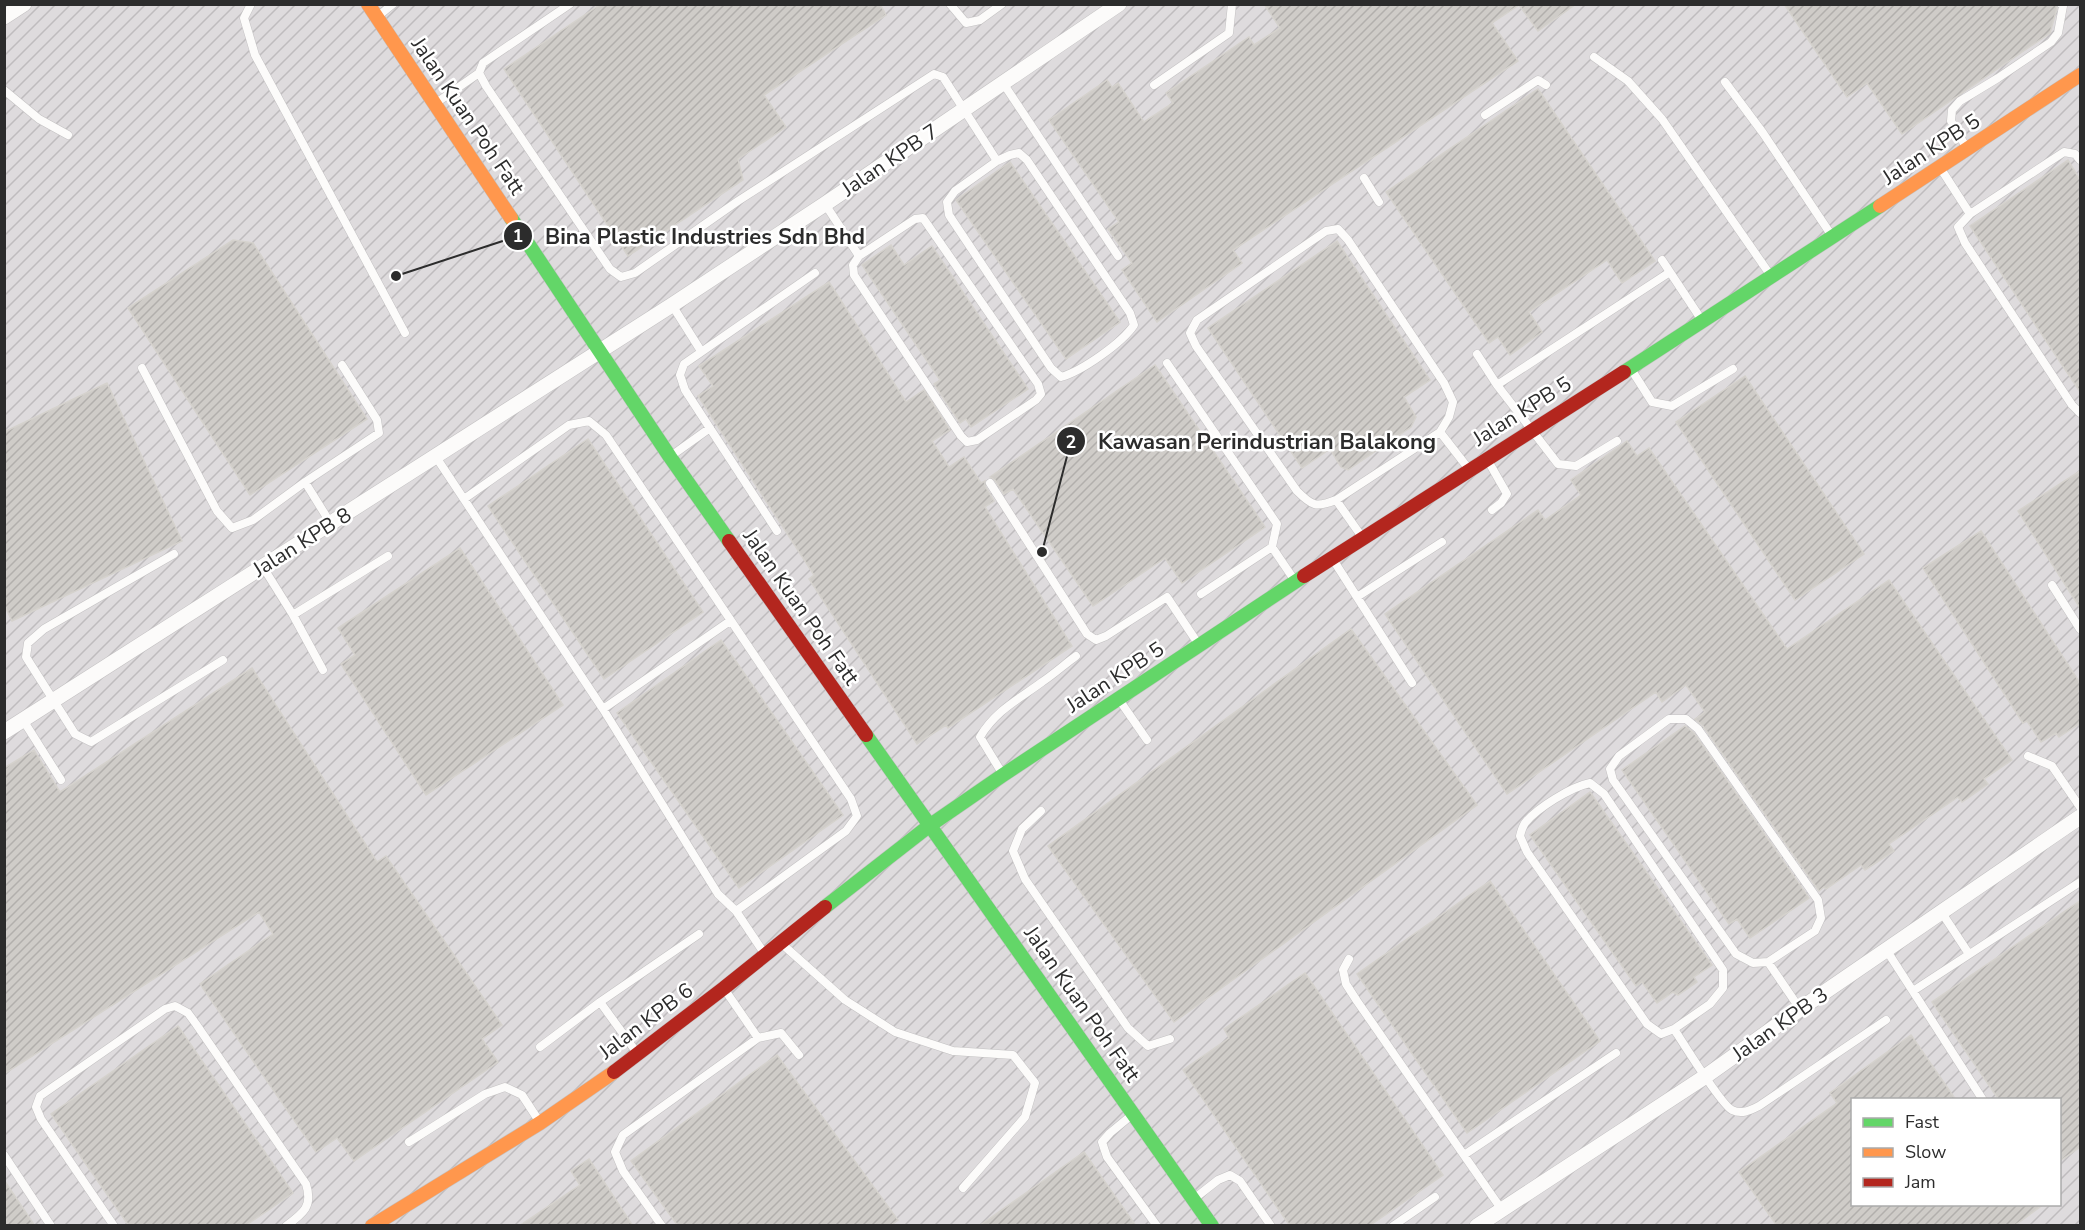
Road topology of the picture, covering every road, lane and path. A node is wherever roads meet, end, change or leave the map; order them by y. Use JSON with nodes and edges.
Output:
{"nodes":[{"id":1,"x":24,"y":4,"type":"edge"},
{"id":2,"x":251,"y":4,"type":"edge"},
{"id":3,"x":368,"y":4,"type":"edge"},
{"id":4,"x":393,"y":4,"type":"edge"},
{"id":5,"x":570,"y":4,"type":"edge"},
{"id":6,"x":950,"y":4,"type":"edge"},
{"id":7,"x":1002,"y":4,"type":"edge"},
{"id":8,"x":1119,"y":4,"type":"edge"},
{"id":9,"x":2061,"y":4,"type":"edge"},
{"id":10,"x":1232,"y":5,"type":"edge"},
{"id":11,"x":4,"y":17,"type":"edge"},
{"id":12,"x":377,"y":17,"type":"junction"},
{"id":13,"x":1594,"y":57,"type":"dead end"},
{"id":14,"x":479,"y":73,"type":"junction"},
{"id":15,"x":2080,"y":75,"type":"edge"},
{"id":16,"x":1725,"y":82,"type":"dead end"},
{"id":17,"x":1004,"y":83,"type":"junction"},
{"id":18,"x":1154,"y":85,"type":"dead end"},
{"id":19,"x":1546,"y":85,"type":"dead end"},
{"id":20,"x":4,"y":90,"type":"edge"},
{"id":21,"x":435,"y":104,"type":"junction"},
{"id":22,"x":964,"y":110,"type":"junction"},
{"id":23,"x":1485,"y":115,"type":"dead end"},
{"id":24,"x":68,"y":135,"type":"dead end"},
{"id":25,"x":1968,"y":150,"type":"junction"},
{"id":26,"x":2080,"y":160,"type":"edge"},
{"id":27,"x":998,"y":161,"type":"junction"},
{"id":28,"x":1940,"y":168,"type":"junction"},
{"id":29,"x":1364,"y":178,"type":"dead end"},
{"id":30,"x":1379,"y":202,"type":"dead end"},
{"id":31,"x":825,"y":204,"type":"junction"},
{"id":32,"x":1970,"y":214,"type":"junction"},
{"id":33,"x":1832,"y":238,"type":"junction"},
{"id":34,"x":859,"y":256,"type":"junction"},
{"id":35,"x":1118,"y":256,"type":"dead end"},
{"id":36,"x":1662,"y":261,"type":"dead end"},
{"id":37,"x":1670,"y":272,"type":"junction"},
{"id":38,"x":815,"y":273,"type":"dead end"},
{"id":39,"x":1772,"y":277,"type":"junction"},
{"id":40,"x":672,"y":305,"type":"junction"},
{"id":41,"x":1702,"y":321,"type":"junction"},
{"id":42,"x":405,"y":333,"type":"dead end"},
{"id":43,"x":599,"y":351,"type":"junction"},
{"id":44,"x":701,"y":351,"type":"junction"},
{"id":45,"x":1477,"y":354,"type":"dead end"},
{"id":46,"x":1167,"y":363,"type":"dead end"},
{"id":47,"x":342,"y":366,"type":"dead end"},
{"id":48,"x":142,"y":368,"type":"dead end"},
{"id":49,"x":1630,"y":368,"type":"junction"},
{"id":50,"x":1733,"y":369,"type":"dead end"},
{"id":51,"x":1497,"y":385,"type":"junction"},
{"id":52,"x":2080,"y":413,"type":"edge"},
{"id":53,"x":710,"y":428,"type":"junction"},
{"id":54,"x":1531,"y":430,"type":"junction"},
{"id":55,"x":1440,"y":432,"type":"junction"},
{"id":56,"x":1617,"y":441,"type":"dead end"},
{"id":57,"x":436,"y":457,"type":"junction"},
{"id":58,"x":670,"y":457,"type":"junction"},
{"id":59,"x":1486,"y":458,"type":"junction"},
{"id":60,"x":1469,"y":469,"type":"junction"},
{"id":61,"x":305,"y":482,"type":"junction"},
{"id":62,"x":990,"y":483,"type":"dead end"},
{"id":63,"x":464,"y":499,"type":"junction"},
{"id":64,"x":1336,"y":500,"type":"junction"},
{"id":65,"x":1492,"y":510,"type":"dead end"},
{"id":66,"x":331,"y":524,"type":"junction"},
{"id":67,"x":777,"y":531,"type":"dead end"},
{"id":68,"x":1362,"y":538,"type":"junction"},
{"id":69,"x":1442,"y":542,"type":"dead end"},
{"id":70,"x":1272,"y":547,"type":"junction"},
{"id":71,"x":174,"y":554,"type":"dead end"},
{"id":72,"x":388,"y":556,"type":"dead end"},
{"id":73,"x":1332,"y":558,"type":"junction"},
{"id":74,"x":263,"y":567,"type":"junction"},
{"id":75,"x":1296,"y":582,"type":"junction"},
{"id":76,"x":2052,"y":585,"type":"dead end"},
{"id":77,"x":1201,"y":594,"type":"dead end"},
{"id":78,"x":1357,"y":597,"type":"junction"},
{"id":79,"x":293,"y":615,"type":"junction"},
{"id":80,"x":730,"y":621,"type":"junction"},
{"id":81,"x":2080,"y":629,"type":"edge"},
{"id":82,"x":1200,"y":646,"type":"junction"},
{"id":83,"x":1076,"y":656,"type":"dead end"},
{"id":84,"x":223,"y":660,"type":"dead end"},
{"id":85,"x":323,"y":670,"type":"dead end"},
{"id":86,"x":1413,"y":683,"type":"dead end"},
{"id":87,"x":1119,"y":700,"type":"junction"},
{"id":88,"x":53,"y":701,"type":"junction"},
{"id":89,"x":603,"y":709,"type":"junction"},
{"id":90,"x":23,"y":720,"type":"junction"},
{"id":91,"x":4,"y":732,"type":"edge"},
{"id":92,"x":1147,"y":740,"type":"dead end"},
{"id":93,"x":2028,"y":756,"type":"dead end"},
{"id":94,"x":1003,"y":775,"type":"junction"},
{"id":95,"x":61,"y":780,"type":"dead end"},
{"id":96,"x":2080,"y":807,"type":"edge"},
{"id":97,"x":1041,"y":811,"type":"dead end"},
{"id":98,"x":2080,"y":818,"type":"edge"},
{"id":99,"x":929,"y":826,"type":"junction"},
{"id":100,"x":2080,"y":882,"type":"edge"},
{"id":101,"x":736,"y":911,"type":"junction"},
{"id":102,"x":1942,"y":913,"type":"junction"},
{"id":103,"x":699,"y":934,"type":"dead end"},
{"id":104,"x":780,"y":942,"type":"junction"},
{"id":105,"x":1887,"y":951,"type":"junction"},
{"id":106,"x":765,"y":954,"type":"junction"},
{"id":107,"x":1969,"y":954,"type":"junction"},
{"id":108,"x":1349,"y":959,"type":"dead end"},
{"id":109,"x":1768,"y":962,"type":"junction"},
{"id":110,"x":724,"y":988,"type":"junction"},
{"id":111,"x":1913,"y":991,"type":"junction"},
{"id":112,"x":600,"y":1002,"type":"junction"},
{"id":113,"x":1800,"y":1009,"type":"junction"},
{"id":114,"x":1886,"y":1020,"type":"dead end"},
{"id":115,"x":1674,"y":1029,"type":"junction"},
{"id":116,"x":758,"y":1038,"type":"junction"},
{"id":117,"x":1170,"y":1039,"type":"dead end"},
{"id":118,"x":540,"y":1047,"type":"dead end"},
{"id":119,"x":1616,"y":1053,"type":"dead end"},
{"id":120,"x":638,"y":1054,"type":"junction"},
{"id":121,"x":799,"y":1055,"type":"dead end"},
{"id":122,"x":1706,"y":1076,"type":"junction"},
{"id":123,"x":1982,"y":1098,"type":"edge"},
{"id":124,"x":1134,"y":1113,"type":"junction"},
{"id":125,"x":540,"y":1123,"type":"junction"},
{"id":126,"x":409,"y":1142,"type":"dead end"},
{"id":127,"x":4,"y":1155,"type":"edge"},
{"id":128,"x":1464,"y":1155,"type":"junction"},
{"id":129,"x":963,"y":1188,"type":"dead end"},
{"id":130,"x":1435,"y":1197,"type":"dead end"},
{"id":131,"x":1194,"y":1199,"type":"junction"},
{"id":132,"x":1502,"y":1210,"type":"junction"},
{"id":133,"x":51,"y":1226,"type":"edge"},
{"id":134,"x":114,"y":1226,"type":"edge"},
{"id":135,"x":286,"y":1226,"type":"edge"},
{"id":136,"x":372,"y":1226,"type":"edge"},
{"id":137,"x":662,"y":1226,"type":"edge"},
{"id":138,"x":1157,"y":1226,"type":"edge"},
{"id":139,"x":1212,"y":1226,"type":"edge"},
{"id":140,"x":1271,"y":1226,"type":"edge"},
{"id":141,"x":1393,"y":1226,"type":"edge"},
{"id":142,"x":1477,"y":1226,"type":"edge"}],
"edges":[{"from":1,"to":11,"type":"street"},
{"from":2,"to":42,"type":"lane"},
{"from":3,"to":12,"type":"street","name":"Jalan Kuan Poh Fatt"},
{"from":4,"to":12,"type":"lane"},
{"from":5,"to":14,"type":"lane"},
{"from":6,"to":7,"type":"lane"},
{"from":8,"to":17,"type":"street","name":"Jalan KPB 7"},
{"from":9,"to":25,"type":"lane"},
{"from":10,"to":18,"type":"lane"},
{"from":12,"to":21,"type":"street","name":"Jalan Kuan Poh Fatt"},
{"from":13,"to":39,"type":"lane"},
{"from":14,"to":21,"type":"lane"},
{"from":14,"to":22,"type":"lane"},
{"from":15,"to":25,"type":"street","name":"Jalan KPB 5"},
{"from":16,"to":33,"type":"lane"},
{"from":17,"to":22,"type":"street","name":"Jalan KPB 7"},
{"from":17,"to":35,"type":"lane"},
{"from":19,"to":23,"type":"lane"},
{"from":20,"to":24,"type":"lane"},
{"from":21,"to":43,"type":"street","name":"Jalan Kuan Poh Fatt"},
{"from":22,"to":27,"type":"lane"},
{"from":22,"to":31,"type":"street","name":"Jalan KPB 7"},
{"from":25,"to":28,"type":"street","name":"Jalan KPB 5"},
{"from":26,"to":32,"type":"lane"},
{"from":27,"to":27,"type":"lane"},
{"from":28,"to":32,"type":"lane"},
{"from":28,"to":33,"type":"street","name":"Jalan KPB 5"},
{"from":29,"to":30,"type":"lane"},
{"from":31,"to":34,"type":"lane"},
{"from":31,"to":40,"type":"street","name":"Jalan KPB 7"},
{"from":32,"to":52,"type":"lane"},
{"from":33,"to":39,"type":"street","name":"Jalan KPB 5"},
{"from":34,"to":34,"type":"lane"},
{"from":36,"to":37,"type":"lane"},
{"from":37,"to":41,"type":"lane"},
{"from":37,"to":51,"type":"lane"},
{"from":38,"to":44,"type":"lane"},
{"from":39,"to":41,"type":"street","name":"Jalan KPB 5"},
{"from":40,"to":43,"type":"street","name":"Jalan KPB 7"},
{"from":40,"to":44,"type":"lane"},
{"from":41,"to":49,"type":"street","name":"Jalan KPB 5"},
{"from":43,"to":57,"type":"street","name":"Jalan KPB 8"},
{"from":43,"to":58,"type":"street","name":"Jalan Kuan Poh Fatt"},
{"from":44,"to":53,"type":"lane"},
{"from":45,"to":51,"type":"lane"},
{"from":46,"to":70,"type":"lane"},
{"from":47,"to":61,"type":"lane"},
{"from":48,"to":61,"type":"lane"},
{"from":49,"to":50,"type":"lane"},
{"from":49,"to":54,"type":"street","name":"Jalan KPB 5"},
{"from":51,"to":54,"type":"lane"},
{"from":53,"to":58,"type":"lane"},
{"from":53,"to":67,"type":"lane"},
{"from":54,"to":56,"type":"lane"},
{"from":54,"to":59,"type":"street","name":"Jalan KPB 5"},
{"from":55,"to":60,"type":"lane"},
{"from":55,"to":64,"type":"lane"},
{"from":55,"to":64,"type":"lane"},
{"from":57,"to":63,"type":"lane"},
{"from":57,"to":66,"type":"street","name":"Jalan KPB 8"},
{"from":58,"to":99,"type":"street","name":"Jalan Kuan Poh Fatt"},
{"from":59,"to":60,"type":"street","name":"Jalan KPB 5"},
{"from":59,"to":65,"type":"lane"},
{"from":60,"to":68,"type":"street","name":"Jalan KPB 5"},
{"from":61,"to":66,"type":"lane"},
{"from":62,"to":82,"type":"lane"},
{"from":63,"to":80,"type":"lane"},
{"from":63,"to":89,"type":"lane"},
{"from":64,"to":68,"type":"lane"},
{"from":66,"to":74,"type":"street","name":"Jalan KPB 8"},
{"from":68,"to":73,"type":"street","name":"Jalan KPB 5"},
{"from":69,"to":78,"type":"lane"},
{"from":70,"to":75,"type":"lane"},
{"from":70,"to":77,"type":"lane"},
{"from":71,"to":88,"type":"lane"},
{"from":72,"to":79,"type":"lane"},
{"from":73,"to":75,"type":"street","name":"Jalan KPB 5"},
{"from":73,"to":78,"type":"lane"},
{"from":74,"to":79,"type":"lane"},
{"from":74,"to":88,"type":"street","name":"Jalan KPB 8"},
{"from":75,"to":82,"type":"street","name":"Jalan KPB 5"},
{"from":76,"to":81,"type":"lane"},
{"from":78,"to":86,"type":"lane"},
{"from":79,"to":85,"type":"lane"},
{"from":80,"to":89,"type":"lane"},
{"from":80,"to":101,"type":"lane"},
{"from":82,"to":87,"type":"street","name":"Jalan KPB 5"},
{"from":83,"to":94,"type":"lane"},
{"from":84,"to":88,"type":"lane"},
{"from":87,"to":92,"type":"lane"},
{"from":87,"to":94,"type":"street","name":"Jalan KPB 5"},
{"from":88,"to":90,"type":"street","name":"Jalan KPB 8"},
{"from":89,"to":101,"type":"lane"},
{"from":90,"to":91,"type":"street","name":"Jalan KPB 8"},
{"from":90,"to":95,"type":"lane"},
{"from":93,"to":96,"type":"lane"},
{"from":94,"to":99,"type":"street","name":"Jalan KPB 5"},
{"from":97,"to":117,"type":"lane"},
{"from":98,"to":102,"type":"street","name":"Jalan KPB 3"},
{"from":99,"to":104,"type":"street","name":"Jalan KPB 6"},
{"from":99,"to":124,"type":"street","name":"Jalan Kuan Poh Fatt"},
{"from":100,"to":107,"type":"lane"},
{"from":101,"to":106,"type":"lane"},
{"from":102,"to":105,"type":"street","name":"Jalan KPB 3"},
{"from":102,"to":107,"type":"lane"},
{"from":103,"to":112,"type":"lane"},
{"from":104,"to":106,"type":"street","name":"Jalan KPB 6"},
{"from":104,"to":129,"type":"lane"},
{"from":105,"to":111,"type":"lane"},
{"from":105,"to":113,"type":"street","name":"Jalan KPB 3"},
{"from":106,"to":110,"type":"street","name":"Jalan KPB 6"},
{"from":107,"to":111,"type":"lane"},
{"from":108,"to":128,"type":"lane"},
{"from":109,"to":109,"type":"lane"},
{"from":109,"to":113,"type":"lane"},
{"from":110,"to":116,"type":"lane"},
{"from":110,"to":120,"type":"street","name":"Jalan KPB 6"},
{"from":111,"to":123,"type":"lane"},
{"from":112,"to":118,"type":"lane"},
{"from":112,"to":120,"type":"lane"},
{"from":113,"to":122,"type":"street","name":"Jalan KPB 3"},
{"from":114,"to":122,"type":"lane"},
{"from":115,"to":115,"type":"lane"},
{"from":115,"to":122,"type":"lane"},
{"from":116,"to":121,"type":"lane"},
{"from":116,"to":137,"type":"lane"},
{"from":119,"to":128,"type":"lane"},
{"from":120,"to":125,"type":"street","name":"Jalan KPB 6"},
{"from":122,"to":132,"type":"street","name":"Jalan KPB 3"},
{"from":124,"to":131,"type":"street","name":"Jalan Kuan Poh Fatt"},
{"from":124,"to":138,"type":"lane"},
{"from":125,"to":126,"type":"lane"},
{"from":125,"to":136,"type":"street","name":"Jalan KPB 6"},
{"from":127,"to":133,"type":"lane"},
{"from":128,"to":132,"type":"lane"},
{"from":130,"to":141,"type":"lane"},
{"from":131,"to":139,"type":"street","name":"Jalan Kuan Poh Fatt"},
{"from":131,"to":140,"type":"lane"},
{"from":132,"to":142,"type":"street","name":"Jalan KPB 3"},
{"from":134,"to":135,"type":"lane"}]}
